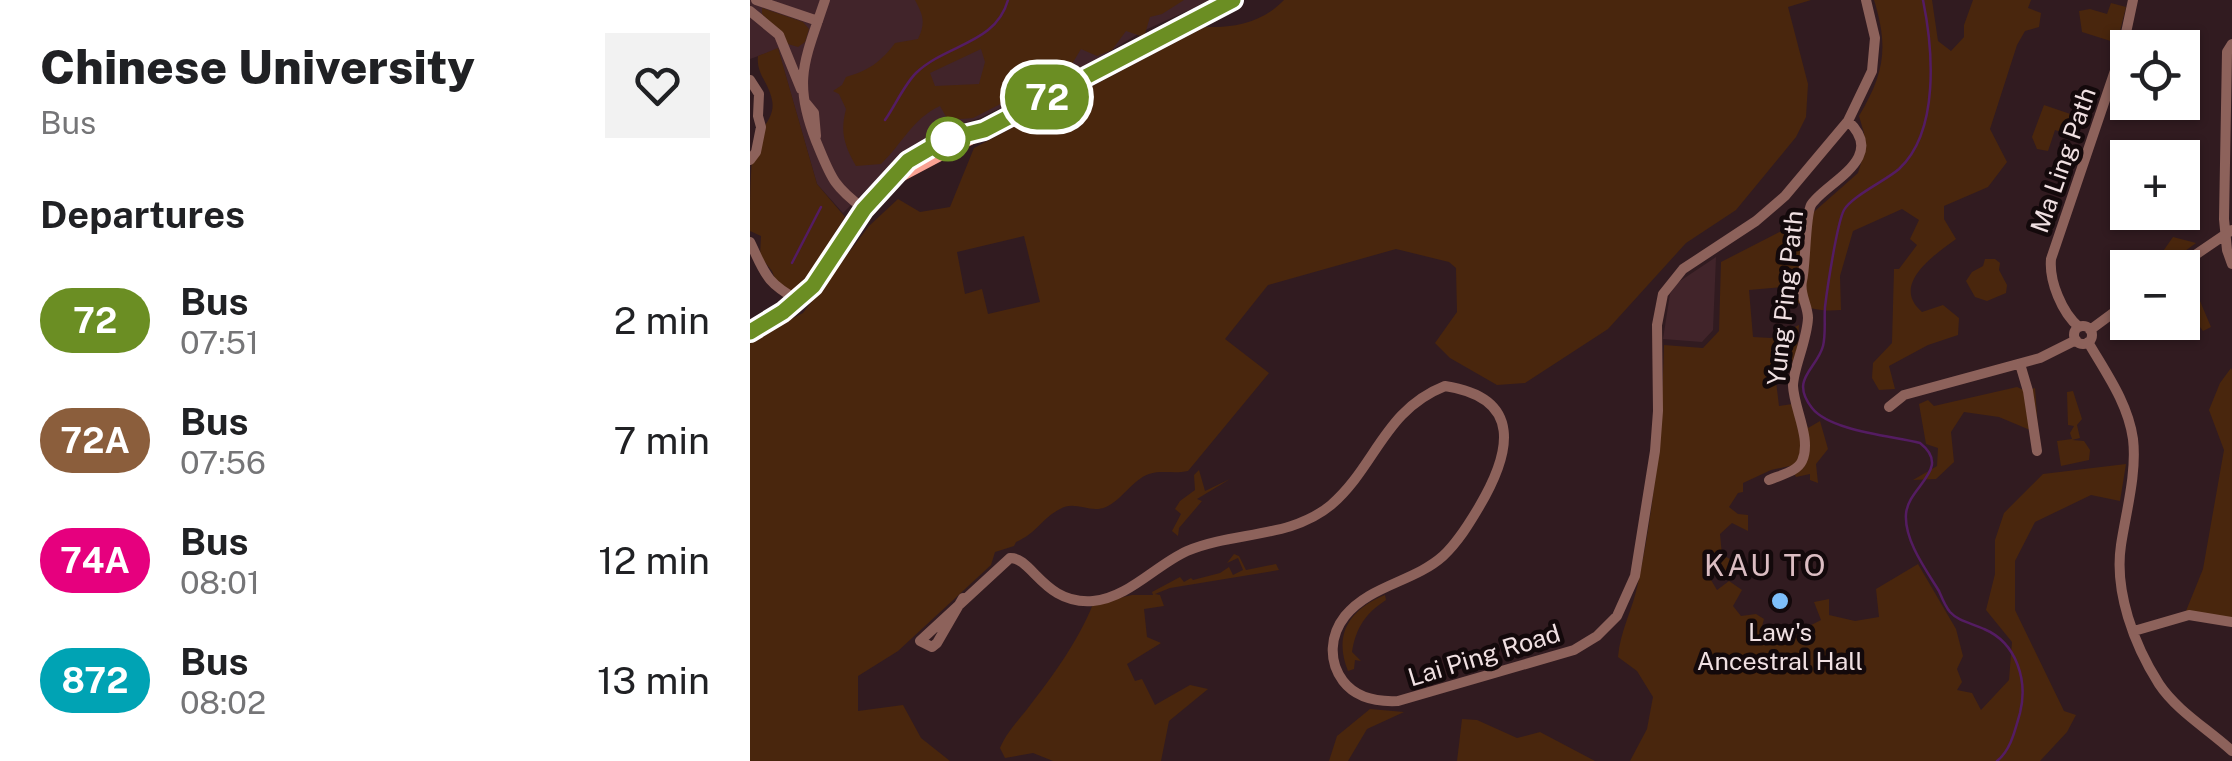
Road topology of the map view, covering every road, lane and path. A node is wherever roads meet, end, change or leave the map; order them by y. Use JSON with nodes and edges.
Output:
{"nodes":[{"id":1,"x":756,"y":0,"type":"edge"},
{"id":2,"x":826,"y":0,"type":"edge"},
{"id":3,"x":1233,"y":0,"type":"edge"},
{"id":4,"x":1866,"y":0,"type":"edge"},
{"id":5,"x":2133,"y":0,"type":"edge"},
{"id":6,"x":750,"y":11,"type":"edge"},
{"id":7,"x":818,"y":21,"type":"junction"},
{"id":8,"x":811,"y":42,"type":"junction"},
{"id":9,"x":784,"y":44,"type":"junction"},
{"id":10,"x":2232,"y":44,"type":"edge"},
{"id":11,"x":750,"y":80,"type":"edge"},
{"id":12,"x":803,"y":96,"type":"junction"},
{"id":13,"x":1848,"y":121,"type":"junction"},
{"id":14,"x":750,"y":160,"type":"edge"},
{"id":15,"x":864,"y":209,"type":"junction"},
{"id":16,"x":2228,"y":232,"type":"edge"},
{"id":17,"x":750,"y":242,"type":"edge"},
{"id":18,"x":2200,"y":251,"type":"edge"},
{"id":19,"x":2232,"y":264,"type":"edge"},
{"id":20,"x":798,"y":300,"type":"junction"},
{"id":21,"x":2110,"y":315,"type":"edge"},
{"id":22,"x":750,"y":332,"type":"edge"},
{"id":23,"x":2083,"y":335,"type":"junction"},
{"id":24,"x":2020,"y":364,"type":"junction"},
{"id":25,"x":1889,"y":408,"type":"dead end"},
{"id":26,"x":2037,"y":451,"type":"dead end"},
{"id":27,"x":1770,"y":480,"type":"dead end"},
{"id":28,"x":963,"y":598,"type":"junction"},
{"id":29,"x":2232,"y":622,"type":"edge"},
{"id":30,"x":2134,"y":631,"type":"junction"},
{"id":31,"x":2232,"y":751,"type":"edge"}],
"edges":[{"from":1,"to":7,"type":"street"},
{"from":2,"to":7,"type":"street"},
{"from":3,"to":15,"type":"main road"},
{"from":4,"to":13,"type":"street","name":"Lai Ping Road"},
{"from":5,"to":23,"type":"street","name":"Ma Ling Path"},
{"from":6,"to":9,"type":"street"},
{"from":7,"to":8,"type":"street"},
{"from":8,"to":9,"type":"street"},
{"from":8,"to":12,"type":"street"},
{"from":9,"to":12,"type":"street"},
{"from":10,"to":16,"type":"street"},
{"from":11,"to":14,"type":"street"},
{"from":12,"to":15,"type":"street"},
{"from":13,"to":27,"type":"street","name":"Yung Ping Path"},
{"from":13,"to":28,"type":"street","name":"Lai Ping Road"},
{"from":15,"to":20,"type":"main road"},
{"from":16,"to":18,"type":"street"},
{"from":16,"to":19,"type":"street"},
{"from":17,"to":20,"type":"street"},
{"from":20,"to":22,"type":"main road"},
{"from":21,"to":23,"type":"street"},
{"from":23,"to":24,"type":"street"},
{"from":23,"to":30,"type":"street","name":"Ma Ling Path"},
{"from":24,"to":25,"type":"street"},
{"from":24,"to":26,"type":"street"},
{"from":28,"to":28,"type":"street","name":"Lai Ping Road"},
{"from":29,"to":30,"type":"street"},
{"from":30,"to":31,"type":"street","name":"Ma Ling Path"}]}
